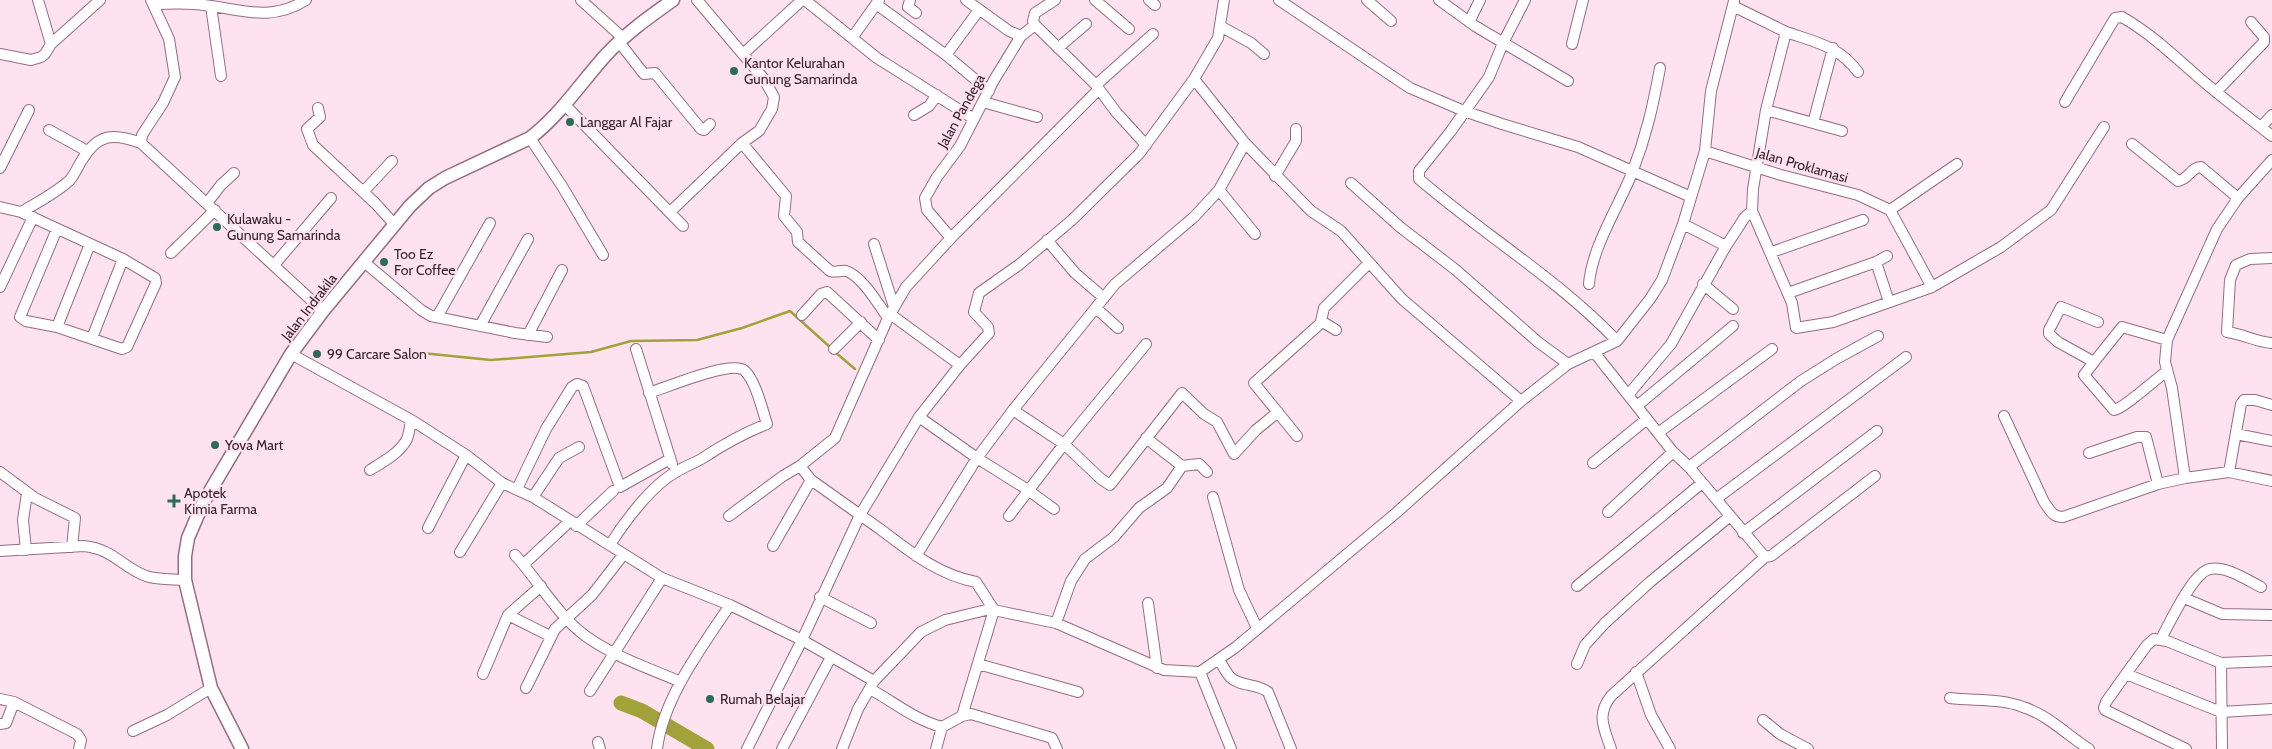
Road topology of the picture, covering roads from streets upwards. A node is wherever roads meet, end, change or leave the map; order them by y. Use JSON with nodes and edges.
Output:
{"nodes":[{"id":1,"x":38,"y":0,"type":"edge"},
{"id":2,"x":100,"y":0,"type":"edge"},
{"id":3,"x":306,"y":0,"type":"edge"},
{"id":4,"x":581,"y":0,"type":"edge"},
{"id":5,"x":673,"y":0,"type":"edge"},
{"id":6,"x":697,"y":0,"type":"edge"},
{"id":7,"x":804,"y":0,"type":"edge"},
{"id":8,"x":910,"y":0,"type":"edge"},
{"id":9,"x":966,"y":0,"type":"edge"},
{"id":10,"x":1055,"y":0,"type":"edge"},
{"id":11,"x":1095,"y":0,"type":"edge"},
{"id":12,"x":1224,"y":0,"type":"edge"},
{"id":13,"x":1279,"y":0,"type":"edge"},
{"id":14,"x":1367,"y":0,"type":"edge"},
{"id":15,"x":1439,"y":0,"type":"edge"},
{"id":16,"x":1480,"y":0,"type":"edge"},
{"id":17,"x":1525,"y":0,"type":"edge"},
{"id":18,"x":1583,"y":0,"type":"edge"},
{"id":19,"x":152,"y":2,"type":"edge"},
{"id":20,"x":878,"y":2,"type":"edge"},
{"id":21,"x":1734,"y":3,"type":"edge"},
{"id":22,"x":211,"y":6,"type":"junction"},
{"id":23,"x":979,"y":10,"type":"junction"},
{"id":24,"x":916,"y":13,"type":"dead end"},
{"id":25,"x":1391,"y":22,"type":"dead end"},
{"id":26,"x":1469,"y":22,"type":"junction"},
{"id":27,"x":2251,"y":22,"type":"dead end"},
{"id":28,"x":1035,"y":24,"type":"junction"},
{"id":29,"x":1086,"y":24,"type":"dead end"},
{"id":30,"x":1220,"y":26,"type":"junction"},
{"id":31,"x":1129,"y":29,"type":"dead end"},
{"id":32,"x":1786,"y":32,"type":"junction"},
{"id":33,"x":1153,"y":34,"type":"dead end"},
{"id":34,"x":1021,"y":36,"type":"junction"},
{"id":35,"x":852,"y":38,"type":"junction"},
{"id":36,"x":621,"y":40,"type":"junction"},
{"id":37,"x":1503,"y":43,"type":"junction"},
{"id":38,"x":50,"y":44,"type":"junction"},
{"id":39,"x":1572,"y":44,"type":"dead end"},
{"id":40,"x":1058,"y":48,"type":"junction"},
{"id":41,"x":1833,"y":48,"type":"junction"},
{"id":42,"x":0,"y":54,"type":"edge"},
{"id":43,"x":743,"y":54,"type":"junction"},
{"id":44,"x":1264,"y":54,"type":"dead end"},
{"id":45,"x":946,"y":55,"type":"junction"},
{"id":46,"x":1660,"y":68,"type":"dead end"},
{"id":47,"x":1858,"y":72,"type":"dead end"},
{"id":48,"x":221,"y":76,"type":"dead end"},
{"id":49,"x":1194,"y":79,"type":"junction"},
{"id":50,"x":1568,"y":81,"type":"dead end"},
{"id":51,"x":1098,"y":87,"type":"junction"},
{"id":52,"x":989,"y":91,"type":"junction"},
{"id":53,"x":2216,"y":92,"type":"junction"},
{"id":54,"x":937,"y":95,"type":"junction"},
{"id":55,"x":983,"y":102,"type":"junction"},
{"id":56,"x":2065,"y":102,"type":"dead end"},
{"id":57,"x":565,"y":105,"type":"junction"},
{"id":58,"x":318,"y":108,"type":"dead end"},
{"id":59,"x":29,"y":110,"type":"dead end"},
{"id":60,"x":1766,"y":110,"type":"junction"},
{"id":61,"x":1464,"y":111,"type":"junction"},
{"id":62,"x":2272,"y":115,"type":"edge"},
{"id":63,"x":914,"y":116,"type":"dead end"},
{"id":64,"x":1038,"y":117,"type":"dead end"},
{"id":65,"x":974,"y":119,"type":"junction"},
{"id":66,"x":1813,"y":123,"type":"junction"},
{"id":67,"x":710,"y":124,"type":"dead end"},
{"id":68,"x":2104,"y":127,"type":"dead end"},
{"id":69,"x":2261,"y":127,"type":"junction"},
{"id":70,"x":1296,"y":129,"type":"dead end"},
{"id":71,"x":49,"y":130,"type":"dead end"},
{"id":72,"x":1842,"y":131,"type":"dead end"},
{"id":73,"x":2272,"y":136,"type":"edge"},
{"id":74,"x":530,"y":138,"type":"junction"},
{"id":75,"x":141,"y":143,"type":"junction"},
{"id":76,"x":742,"y":143,"type":"junction"},
{"id":77,"x":1245,"y":143,"type":"junction"},
{"id":78,"x":2132,"y":144,"type":"dead end"},
{"id":79,"x":1146,"y":145,"type":"junction"},
{"id":80,"x":87,"y":151,"type":"junction"},
{"id":81,"x":1705,"y":151,"type":"junction"},
{"id":82,"x":2272,"y":160,"type":"edge"},
{"id":83,"x":392,"y":161,"type":"dead end"},
{"id":84,"x":1957,"y":164,"type":"dead end"},
{"id":85,"x":1757,"y":167,"type":"junction"},
{"id":86,"x":0,"y":168,"type":"edge"},
{"id":87,"x":1632,"y":172,"type":"junction"},
{"id":88,"x":234,"y":173,"type":"dead end"},
{"id":89,"x":1275,"y":176,"type":"junction"},
{"id":90,"x":1351,"y":183,"type":"dead end"},
{"id":91,"x":1219,"y":190,"type":"junction"},
{"id":92,"x":363,"y":192,"type":"junction"},
{"id":93,"x":1691,"y":197,"type":"junction"},
{"id":94,"x":331,"y":198,"type":"dead end"},
{"id":95,"x":2238,"y":198,"type":"junction"},
{"id":96,"x":0,"y":207,"type":"edge"},
{"id":97,"x":211,"y":207,"type":"junction"},
{"id":98,"x":1890,"y":210,"type":"junction"},
{"id":99,"x":1752,"y":211,"type":"junction"},
{"id":100,"x":21,"y":212,"type":"junction"},
{"id":101,"x":670,"y":212,"type":"junction"},
{"id":102,"x":33,"y":217,"type":"junction"},
{"id":103,"x":1863,"y":220,"type":"dead end"},
{"id":104,"x":490,"y":223,"type":"dead end"},
{"id":105,"x":1683,"y":224,"type":"junction"},
{"id":106,"x":395,"y":225,"type":"junction"},
{"id":107,"x":683,"y":226,"type":"dead end"},
{"id":108,"x":57,"y":229,"type":"junction"},
{"id":109,"x":1255,"y":234,"type":"dead end"},
{"id":110,"x":951,"y":238,"type":"junction"},
{"id":111,"x":528,"y":239,"type":"dead end"},
{"id":112,"x":1047,"y":240,"type":"junction"},
{"id":113,"x":90,"y":244,"type":"junction"},
{"id":114,"x":874,"y":244,"type":"dead end"},
{"id":115,"x":1726,"y":246,"type":"junction"},
{"id":116,"x":1772,"y":252,"type":"junction"},
{"id":117,"x":171,"y":253,"type":"dead end"},
{"id":118,"x":603,"y":255,"type":"dead end"},
{"id":119,"x":1887,"y":256,"type":"dead end"},
{"id":120,"x":123,"y":258,"type":"junction"},
{"id":121,"x":2272,"y":258,"type":"edge"},
{"id":122,"x":364,"y":262,"type":"junction"},
{"id":123,"x":1876,"y":262,"type":"junction"},
{"id":124,"x":1369,"y":263,"type":"junction"},
{"id":125,"x":274,"y":265,"type":"junction"},
{"id":126,"x":562,"y":270,"type":"dead end"},
{"id":127,"x":1589,"y":284,"type":"dead end"},
{"id":128,"x":1703,"y":284,"type":"junction"},
{"id":129,"x":0,"y":287,"type":"edge"},
{"id":130,"x":1932,"y":287,"type":"junction"},
{"id":131,"x":1788,"y":293,"type":"junction"},
{"id":132,"x":1104,"y":298,"type":"junction"},
{"id":133,"x":1889,"y":302,"type":"junction"},
{"id":134,"x":1096,"y":308,"type":"junction"},
{"id":135,"x":1733,"y":309,"type":"dead end"},
{"id":136,"x":323,"y":311,"type":"junction"},
{"id":137,"x":891,"y":313,"type":"junction"},
{"id":138,"x":802,"y":315,"type":"dead end"},
{"id":139,"x":437,"y":317,"type":"junction"},
{"id":140,"x":861,"y":322,"type":"junction"},
{"id":141,"x":1322,"y":322,"type":"junction"},
{"id":142,"x":2098,"y":322,"type":"dead end"},
{"id":143,"x":480,"y":326,"type":"junction"},
{"id":144,"x":1733,"y":326,"type":"dead end"},
{"id":145,"x":57,"y":327,"type":"junction"},
{"id":146,"x":1118,"y":328,"type":"dead end"},
{"id":147,"x":1336,"y":330,"type":"dead end"},
{"id":148,"x":528,"y":335,"type":"junction"},
{"id":149,"x":1878,"y":336,"type":"dead end"},
{"id":150,"x":548,"y":337,"type":"dead end"},
{"id":151,"x":92,"y":338,"type":"junction"},
{"id":152,"x":878,"y":340,"type":"junction"},
{"id":153,"x":2167,"y":340,"type":"junction"},
{"id":154,"x":1617,"y":341,"type":"junction"},
{"id":155,"x":2272,"y":343,"type":"edge"},
{"id":156,"x":1146,"y":344,"type":"dead end"},
{"id":157,"x":636,"y":349,"type":"dead end"},
{"id":158,"x":834,"y":349,"type":"dead end"},
{"id":159,"x":1772,"y":349,"type":"dead end"},
{"id":160,"x":1594,"y":352,"type":"junction"},
{"id":161,"x":291,"y":354,"type":"junction"},
{"id":162,"x":1906,"y":357,"type":"dead end"},
{"id":163,"x":2094,"y":362,"type":"junction"},
{"id":164,"x":1568,"y":364,"type":"junction"},
{"id":165,"x":960,"y":365,"type":"junction"},
{"id":166,"x":2167,"y":371,"type":"junction"},
{"id":167,"x":649,"y":393,"type":"junction"},
{"id":168,"x":1628,"y":395,"type":"junction"},
{"id":169,"x":1520,"y":401,"type":"junction"},
{"id":170,"x":2272,"y":405,"type":"edge"},
{"id":171,"x":1637,"y":406,"type":"junction"},
{"id":172,"x":1013,"y":410,"type":"junction"},
{"id":173,"x":1278,"y":412,"type":"junction"},
{"id":174,"x":2004,"y":416,"type":"dead end"},
{"id":175,"x":919,"y":417,"type":"junction"},
{"id":176,"x":1646,"y":419,"type":"junction"},
{"id":177,"x":411,"y":420,"type":"junction"},
{"id":178,"x":1877,"y":431,"type":"dead end"},
{"id":179,"x":1658,"y":433,"type":"junction"},
{"id":180,"x":2236,"y":434,"type":"junction"},
{"id":181,"x":1297,"y":436,"type":"dead end"},
{"id":182,"x":1146,"y":438,"type":"junction"},
{"id":183,"x":2272,"y":442,"type":"edge"},
{"id":184,"x":1064,"y":444,"type":"junction"},
{"id":185,"x":579,"y":446,"type":"dead end"},
{"id":186,"x":1672,"y":452,"type":"junction"},
{"id":187,"x":2089,"y":453,"type":"dead end"},
{"id":188,"x":466,"y":455,"type":"junction"},
{"id":189,"x":978,"y":458,"type":"junction"},
{"id":190,"x":670,"y":459,"type":"junction"},
{"id":191,"x":1593,"y":463,"type":"dead end"},
{"id":192,"x":800,"y":466,"type":"junction"},
{"id":193,"x":1182,"y":466,"type":"junction"},
{"id":194,"x":1689,"y":467,"type":"junction"},
{"id":195,"x":370,"y":470,"type":"dead end"},
{"id":196,"x":0,"y":472,"type":"edge"},
{"id":197,"x":674,"y":472,"type":"junction"},
{"id":198,"x":1207,"y":472,"type":"dead end"},
{"id":199,"x":2229,"y":472,"type":"junction"},
{"id":200,"x":1875,"y":476,"type":"dead end"},
{"id":201,"x":2185,"y":478,"type":"junction"},
{"id":202,"x":812,"y":480,"type":"junction"},
{"id":203,"x":2272,"y":480,"type":"edge"},
{"id":204,"x":502,"y":483,"type":"junction"},
{"id":205,"x":1702,"y":483,"type":"junction"},
{"id":206,"x":2158,"y":484,"type":"junction"},
{"id":207,"x":517,"y":489,"type":"junction"},
{"id":208,"x":1028,"y":490,"type":"junction"},
{"id":209,"x":613,"y":491,"type":"dead end"},
{"id":210,"x":28,"y":493,"type":"junction"},
{"id":211,"x":533,"y":497,"type":"junction"},
{"id":212,"x":1213,"y":497,"type":"dead end"},
{"id":213,"x":1716,"y":499,"type":"junction"},
{"id":214,"x":1054,"y":508,"type":"dead end"},
{"id":215,"x":1608,"y":512,"type":"dead end"},
{"id":216,"x":860,"y":515,"type":"junction"},
{"id":217,"x":729,"y":516,"type":"dead end"},
{"id":218,"x":1009,"y":516,"type":"dead end"},
{"id":219,"x":1729,"y":517,"type":"junction"},
{"id":220,"x":573,"y":523,"type":"junction"},
{"id":221,"x":428,"y":528,"type":"dead end"},
{"id":222,"x":1744,"y":532,"type":"junction"},
{"id":223,"x":610,"y":545,"type":"junction"},
{"id":224,"x":772,"y":546,"type":"dead end"},
{"id":225,"x":72,"y":547,"type":"junction"},
{"id":226,"x":26,"y":550,"type":"junction"},
{"id":227,"x":0,"y":551,"type":"edge"},
{"id":228,"x":460,"y":552,"type":"dead end"},
{"id":229,"x":515,"y":555,"type":"dead end"},
{"id":230,"x":623,"y":555,"type":"junction"},
{"id":231,"x":916,"y":556,"type":"junction"},
{"id":232,"x":1766,"y":557,"type":"junction"},
{"id":233,"x":524,"y":564,"type":"junction"},
{"id":234,"x":662,"y":578,"type":"junction"},
{"id":235,"x":185,"y":580,"type":"junction"},
{"id":236,"x":541,"y":586,"type":"junction"},
{"id":237,"x":1577,"y":586,"type":"dead end"},
{"id":238,"x":2261,"y":587,"type":"dead end"},
{"id":239,"x":820,"y":597,"type":"junction"},
{"id":240,"x":2184,"y":598,"type":"junction"},
{"id":241,"x":1148,"y":603,"type":"dead end"},
{"id":242,"x":730,"y":605,"type":"junction"},
{"id":243,"x":994,"y":610,"type":"junction"},
{"id":244,"x":508,"y":615,"type":"junction"},
{"id":245,"x":2272,"y":615,"type":"edge"},
{"id":246,"x":567,"y":618,"type":"junction"},
{"id":247,"x":872,"y":623,"type":"dead end"},
{"id":248,"x":1056,"y":623,"type":"junction"},
{"id":249,"x":1257,"y":628,"type":"junction"},
{"id":250,"x":550,"y":636,"type":"junction"},
{"id":251,"x":2161,"y":639,"type":"junction"},
{"id":252,"x":802,"y":640,"type":"junction"},
{"id":253,"x":615,"y":654,"type":"junction"},
{"id":254,"x":831,"y":657,"type":"junction"},
{"id":255,"x":1219,"y":659,"type":"junction"},
{"id":256,"x":2272,"y":660,"type":"edge"},
{"id":257,"x":2221,"y":662,"type":"junction"},
{"id":258,"x":978,"y":664,"type":"junction"},
{"id":259,"x":1577,"y":664,"type":"dead end"},
{"id":260,"x":1157,"y":668,"type":"junction"},
{"id":261,"x":1200,"y":672,"type":"junction"},
{"id":262,"x":1636,"y":672,"type":"junction"},
{"id":263,"x":483,"y":674,"type":"dead end"},
{"id":264,"x":2126,"y":674,"type":"junction"},
{"id":265,"x":681,"y":682,"type":"junction"},
{"id":266,"x":872,"y":685,"type":"junction"},
{"id":267,"x":211,"y":688,"type":"junction"},
{"id":268,"x":526,"y":688,"type":"dead end"},
{"id":269,"x":590,"y":691,"type":"dead end"},
{"id":270,"x":1078,"y":692,"type":"dead end"},
{"id":271,"x":1950,"y":698,"type":"dead end"},
{"id":272,"x":0,"y":699,"type":"edge"},
{"id":273,"x":14,"y":702,"type":"junction"},
{"id":274,"x":2272,"y":709,"type":"edge"},
{"id":275,"x":2221,"y":712,"type":"junction"},
{"id":276,"x":962,"y":716,"type":"junction"},
{"id":277,"x":1763,"y":720,"type":"dead end"},
{"id":278,"x":0,"y":724,"type":"edge"},
{"id":279,"x":942,"y":727,"type":"junction"},
{"id":280,"x":133,"y":731,"type":"dead end"},
{"id":281,"x":655,"y":748,"type":"edge"},
{"id":282,"x":79,"y":749,"type":"edge"},
{"id":283,"x":242,"y":749,"type":"edge"},
{"id":284,"x":747,"y":749,"type":"edge"},
{"id":285,"x":782,"y":749,"type":"edge"},
{"id":286,"x":842,"y":749,"type":"edge"},
{"id":287,"x":936,"y":749,"type":"edge"},
{"id":288,"x":1057,"y":749,"type":"edge"},
{"id":289,"x":1232,"y":749,"type":"edge"},
{"id":290,"x":1291,"y":749,"type":"edge"},
{"id":291,"x":1611,"y":749,"type":"edge"},
{"id":292,"x":1670,"y":749,"type":"edge"},
{"id":293,"x":1808,"y":749,"type":"edge"},
{"id":294,"x":2089,"y":749,"type":"edge"},
{"id":295,"x":2186,"y":749,"type":"edge"},
{"id":296,"x":2222,"y":749,"type":"edge"}],
"edges":[{"from":1,"to":38,"type":"street"},
{"from":2,"to":38,"type":"street"},
{"from":3,"to":22,"type":"street"},
{"from":4,"to":36,"type":"street"},
{"from":5,"to":36,"type":"street","name":"Jalan Indrakila"},
{"from":6,"to":43,"type":"street"},
{"from":7,"to":35,"type":"street"},
{"from":7,"to":43,"type":"street"},
{"from":8,"to":24,"type":"street"},
{"from":9,"to":23,"type":"street"},
{"from":10,"to":28,"type":"street","name":"Jalan Pandega"},
{"from":11,"to":31,"type":"street"},
{"from":12,"to":30,"type":"street"},
{"from":13,"to":61,"type":"street"},
{"from":14,"to":25,"type":"street"},
{"from":15,"to":26,"type":"street"},
{"from":16,"to":26,"type":"street"},
{"from":17,"to":37,"type":"street"},
{"from":18,"to":39,"type":"street"},
{"from":19,"to":22,"type":"street"},
{"from":19,"to":75,"type":"street"},
{"from":20,"to":35,"type":"street"},
{"from":20,"to":45,"type":"street"},
{"from":21,"to":32,"type":"street"},
{"from":21,"to":81,"type":"street"},
{"from":22,"to":48,"type":"street"},
{"from":23,"to":34,"type":"street"},
{"from":23,"to":45,"type":"street"},
{"from":26,"to":37,"type":"street"},
{"from":27,"to":53,"type":"street"},
{"from":28,"to":34,"type":"street","name":"Jalan Pandega"},
{"from":28,"to":40,"type":"street"},
{"from":29,"to":40,"type":"street"},
{"from":30,"to":44,"type":"street"},
{"from":30,"to":49,"type":"street"},
{"from":32,"to":41,"type":"street"},
{"from":32,"to":60,"type":"street"},
{"from":33,"to":51,"type":"street"},
{"from":34,"to":52,"type":"street","name":"Jalan Pandega"},
{"from":35,"to":54,"type":"street"},
{"from":36,"to":57,"type":"street","name":"Jalan Indrakila"},
{"from":36,"to":67,"type":"street"},
{"from":37,"to":50,"type":"street"},
{"from":37,"to":61,"type":"street"},
{"from":38,"to":42,"type":"street"},
{"from":40,"to":51,"type":"street"},
{"from":41,"to":47,"type":"street"},
{"from":41,"to":66,"type":"street"},
{"from":43,"to":76,"type":"street"},
{"from":45,"to":52,"type":"street"},
{"from":46,"to":87,"type":"street"},
{"from":49,"to":77,"type":"street"},
{"from":49,"to":79,"type":"street"},
{"from":51,"to":79,"type":"street"},
{"from":51,"to":110,"type":"street"},
{"from":52,"to":55,"type":"street","name":"Jalan Pandega"},
{"from":53,"to":56,"type":"street"},
{"from":53,"to":69,"type":"street"},
{"from":54,"to":63,"type":"street"},
{"from":54,"to":65,"type":"street"},
{"from":55,"to":64,"type":"street"},
{"from":55,"to":65,"type":"street","name":"Jalan Pandega"},
{"from":57,"to":74,"type":"street","name":"Jalan Indrakila"},
{"from":57,"to":101,"type":"street"},
{"from":58,"to":92,"type":"street"},
{"from":59,"to":86,"type":"street"},
{"from":60,"to":66,"type":"street"},
{"from":60,"to":85,"type":"street"},
{"from":61,"to":87,"type":"street"},
{"from":61,"to":154,"type":"street"},
{"from":62,"to":69,"type":"street"},
{"from":65,"to":110,"type":"street","name":"Jalan Pandega"},
{"from":66,"to":72,"type":"street"},
{"from":68,"to":130,"type":"street"},
{"from":69,"to":73,"type":"street"},
{"from":70,"to":89,"type":"street"},
{"from":71,"to":80,"type":"street"},
{"from":74,"to":106,"type":"street","name":"Jalan Indrakila"},
{"from":74,"to":118,"type":"street"},
{"from":75,"to":80,"type":"street"},
{"from":75,"to":97,"type":"street"},
{"from":76,"to":101,"type":"street"},
{"from":76,"to":137,"type":"street"},
{"from":77,"to":89,"type":"street"},
{"from":77,"to":91,"type":"street"},
{"from":78,"to":95,"type":"street"},
{"from":79,"to":112,"type":"street"},
{"from":80,"to":100,"type":"street"},
{"from":81,"to":85,"type":"street","name":"Jalan Proklamasi"},
{"from":81,"to":93,"type":"street"},
{"from":82,"to":95,"type":"street"},
{"from":83,"to":92,"type":"street"},
{"from":84,"to":98,"type":"street"},
{"from":85,"to":98,"type":"street","name":"Jalan Proklamasi"},
{"from":85,"to":99,"type":"street"},
{"from":87,"to":93,"type":"street"},
{"from":87,"to":127,"type":"street"},
{"from":88,"to":97,"type":"street"},
{"from":89,"to":124,"type":"street"},
{"from":90,"to":164,"type":"street"},
{"from":91,"to":109,"type":"street"},
{"from":91,"to":132,"type":"street"},
{"from":92,"to":106,"type":"street"},
{"from":93,"to":105,"type":"street"},
{"from":94,"to":125,"type":"street"},
{"from":95,"to":153,"type":"street"},
{"from":96,"to":100,"type":"street"},
{"from":97,"to":117,"type":"street"},
{"from":97,"to":125,"type":"street"},
{"from":98,"to":130,"type":"street"},
{"from":99,"to":115,"type":"street"},
{"from":99,"to":116,"type":"street"},
{"from":100,"to":102,"type":"street"},
{"from":101,"to":107,"type":"street"},
{"from":102,"to":108,"type":"street"},
{"from":102,"to":129,"type":"street"},
{"from":103,"to":116,"type":"street"},
{"from":104,"to":139,"type":"street"},
{"from":105,"to":115,"type":"street"},
{"from":105,"to":154,"type":"street"},
{"from":106,"to":122,"type":"street","name":"Jalan Indrakila"},
{"from":108,"to":113,"type":"street"},
{"from":108,"to":145,"type":"street"},
{"from":110,"to":137,"type":"street"},
{"from":111,"to":143,"type":"street"},
{"from":112,"to":132,"type":"street"},
{"from":112,"to":165,"type":"street"},
{"from":113,"to":120,"type":"street"},
{"from":113,"to":145,"type":"street"},
{"from":114,"to":137,"type":"street"},
{"from":115,"to":128,"type":"street"},
{"from":116,"to":131,"type":"street"},
{"from":119,"to":123,"type":"street"},
{"from":120,"to":151,"type":"street"},
{"from":120,"to":151,"type":"street"},
{"from":121,"to":155,"type":"street"},
{"from":122,"to":136,"type":"street","name":"Jalan Indrakila"},
{"from":122,"to":139,"type":"street"},
{"from":123,"to":131,"type":"street"},
{"from":123,"to":133,"type":"street"},
{"from":124,"to":141,"type":"street"},
{"from":124,"to":169,"type":"street"},
{"from":125,"to":136,"type":"street"},
{"from":126,"to":148,"type":"street"},
{"from":128,"to":135,"type":"street"},
{"from":128,"to":168,"type":"street"},
{"from":130,"to":133,"type":"street"},
{"from":131,"to":133,"type":"street"},
{"from":132,"to":134,"type":"street"},
{"from":134,"to":146,"type":"street"},
{"from":134,"to":172,"type":"street"},
{"from":136,"to":161,"type":"street","name":"Jalan Indrakila"},
{"from":137,"to":152,"type":"street"},
{"from":137,"to":165,"type":"street"},
{"from":138,"to":140,"type":"street"},
{"from":139,"to":143,"type":"street"},
{"from":140,"to":152,"type":"street"},
{"from":140,"to":158,"type":"street"},
{"from":141,"to":147,"type":"street"},
{"from":141,"to":173,"type":"street"},
{"from":142,"to":163,"type":"street"},
{"from":143,"to":148,"type":"street"},
{"from":144,"to":171,"type":"street"},
{"from":145,"to":151,"type":"street"},
{"from":148,"to":150,"type":"street"},
{"from":149,"to":194,"type":"street"},
{"from":152,"to":192,"type":"street"},
{"from":153,"to":163,"type":"street"},
{"from":153,"to":166,"type":"street"},
{"from":154,"to":160,"type":"street"},
{"from":156,"to":184,"type":"street"},
{"from":157,"to":167,"type":"street"},
{"from":159,"to":179,"type":"street"},
{"from":160,"to":164,"type":"street"},
{"from":160,"to":168,"type":"street"},
{"from":161,"to":177,"type":"street"},
{"from":161,"to":235,"type":"street","name":"Jalan Indrakila"},
{"from":162,"to":213,"type":"street"},
{"from":163,"to":166,"type":"street"},
{"from":164,"to":169,"type":"street"},
{"from":165,"to":175,"type":"street"},
{"from":166,"to":201,"type":"street"},
{"from":167,"to":190,"type":"street"},
{"from":167,"to":197,"type":"street"},
{"from":168,"to":171,"type":"street"},
{"from":169,"to":249,"type":"street"},
{"from":170,"to":180,"type":"street"},
{"from":171,"to":176,"type":"street"},
{"from":172,"to":184,"type":"street"},
{"from":172,"to":189,"type":"street"},
{"from":173,"to":181,"type":"street"},
{"from":173,"to":182,"type":"street"},
{"from":174,"to":206,"type":"street"},
{"from":175,"to":189,"type":"street"},
{"from":175,"to":216,"type":"street"},
{"from":176,"to":179,"type":"street"},
{"from":176,"to":191,"type":"street"},
{"from":177,"to":188,"type":"street"},
{"from":177,"to":195,"type":"street"},
{"from":178,"to":222,"type":"street"},
{"from":179,"to":186,"type":"street"},
{"from":180,"to":183,"type":"street"},
{"from":180,"to":199,"type":"street"},
{"from":182,"to":184,"type":"street"},
{"from":182,"to":193,"type":"street"},
{"from":184,"to":208,"type":"street"},
{"from":185,"to":211,"type":"street"},
{"from":186,"to":194,"type":"street"},
{"from":186,"to":215,"type":"street"},
{"from":187,"to":206,"type":"street"},
{"from":188,"to":204,"type":"street"},
{"from":188,"to":221,"type":"street"},
{"from":189,"to":208,"type":"street"},
{"from":189,"to":231,"type":"street"},
{"from":190,"to":197,"type":"street"},
{"from":190,"to":207,"type":"street"},
{"from":192,"to":202,"type":"street"},
{"from":192,"to":217,"type":"street"},
{"from":193,"to":198,"type":"street"},
{"from":193,"to":248,"type":"street"},
{"from":194,"to":205,"type":"street"},
{"from":196,"to":210,"type":"street"},
{"from":197,"to":223,"type":"street"},
{"from":199,"to":201,"type":"street"},
{"from":199,"to":203,"type":"street"},
{"from":200,"to":232,"type":"street"},
{"from":201,"to":206,"type":"street"},
{"from":202,"to":216,"type":"street"},
{"from":202,"to":224,"type":"street"},
{"from":204,"to":207,"type":"street"},
{"from":204,"to":228,"type":"street"},
{"from":205,"to":213,"type":"street"},
{"from":205,"to":237,"type":"street"},
{"from":207,"to":211,"type":"street"},
{"from":208,"to":214,"type":"street"},
{"from":208,"to":218,"type":"street"},
{"from":209,"to":220,"type":"street"},
{"from":210,"to":225,"type":"street"},
{"from":210,"to":226,"type":"street"},
{"from":211,"to":220,"type":"street"},
{"from":212,"to":249,"type":"street"},
{"from":213,"to":219,"type":"street"},
{"from":216,"to":231,"type":"street"},
{"from":216,"to":239,"type":"street"},
{"from":219,"to":222,"type":"street"},
{"from":219,"to":259,"type":"street"},
{"from":220,"to":223,"type":"street"},
{"from":220,"to":233,"type":"street"},
{"from":222,"to":232,"type":"street"},
{"from":223,"to":230,"type":"street"},
{"from":225,"to":226,"type":"street"},
{"from":225,"to":235,"type":"street"},
{"from":226,"to":227,"type":"street"},
{"from":229,"to":233,"type":"street"},
{"from":230,"to":234,"type":"street"},
{"from":230,"to":246,"type":"street"},
{"from":231,"to":243,"type":"street"},
{"from":232,"to":262,"type":"street"},
{"from":233,"to":236,"type":"street"},
{"from":234,"to":242,"type":"street"},
{"from":234,"to":253,"type":"street"},
{"from":235,"to":267,"type":"street","name":"Jalan Indrakila"},
{"from":236,"to":244,"type":"street"},
{"from":236,"to":246,"type":"street"},
{"from":238,"to":240,"type":"street"},
{"from":239,"to":247,"type":"street"},
{"from":239,"to":252,"type":"street"},
{"from":240,"to":245,"type":"street"},
{"from":240,"to":251,"type":"street"},
{"from":241,"to":260,"type":"street"},
{"from":242,"to":252,"type":"street"},
{"from":242,"to":265,"type":"street"},
{"from":243,"to":248,"type":"street"},
{"from":243,"to":258,"type":"street"},
{"from":243,"to":266,"type":"street"},
{"from":244,"to":250,"type":"street"},
{"from":244,"to":263,"type":"street"},
{"from":246,"to":250,"type":"street"},
{"from":246,"to":253,"type":"street"},
{"from":248,"to":260,"type":"street"},
{"from":249,"to":255,"type":"street"},
{"from":250,"to":268,"type":"street"},
{"from":251,"to":257,"type":"street"},
{"from":251,"to":264,"type":"street"},
{"from":252,"to":254,"type":"street"},
{"from":252,"to":284,"type":"street"},
{"from":253,"to":265,"type":"street"},
{"from":253,"to":269,"type":"street"},
{"from":254,"to":266,"type":"street"},
{"from":254,"to":285,"type":"street"},
{"from":255,"to":261,"type":"street"},
{"from":255,"to":290,"type":"street"},
{"from":256,"to":257,"type":"street"},
{"from":257,"to":275,"type":"street"},
{"from":258,"to":270,"type":"street"},
{"from":258,"to":276,"type":"street"},
{"from":260,"to":261,"type":"street"},
{"from":261,"to":289,"type":"street"},
{"from":262,"to":291,"type":"street"},
{"from":262,"to":292,"type":"street"},
{"from":264,"to":275,"type":"street"},
{"from":264,"to":295,"type":"street"},
{"from":265,"to":281,"type":"street"},
{"from":266,"to":279,"type":"street"},
{"from":266,"to":286,"type":"street"},
{"from":267,"to":280,"type":"street"},
{"from":267,"to":283,"type":"street","name":"Jalan Indrakila"},
{"from":271,"to":294,"type":"street"},
{"from":272,"to":273,"type":"street"},
{"from":273,"to":278,"type":"street"},
{"from":273,"to":282,"type":"street"},
{"from":274,"to":275,"type":"street"},
{"from":275,"to":296,"type":"street"},
{"from":276,"to":279,"type":"street"},
{"from":276,"to":288,"type":"street"},
{"from":277,"to":293,"type":"street"},
{"from":279,"to":287,"type":"street"}]}
